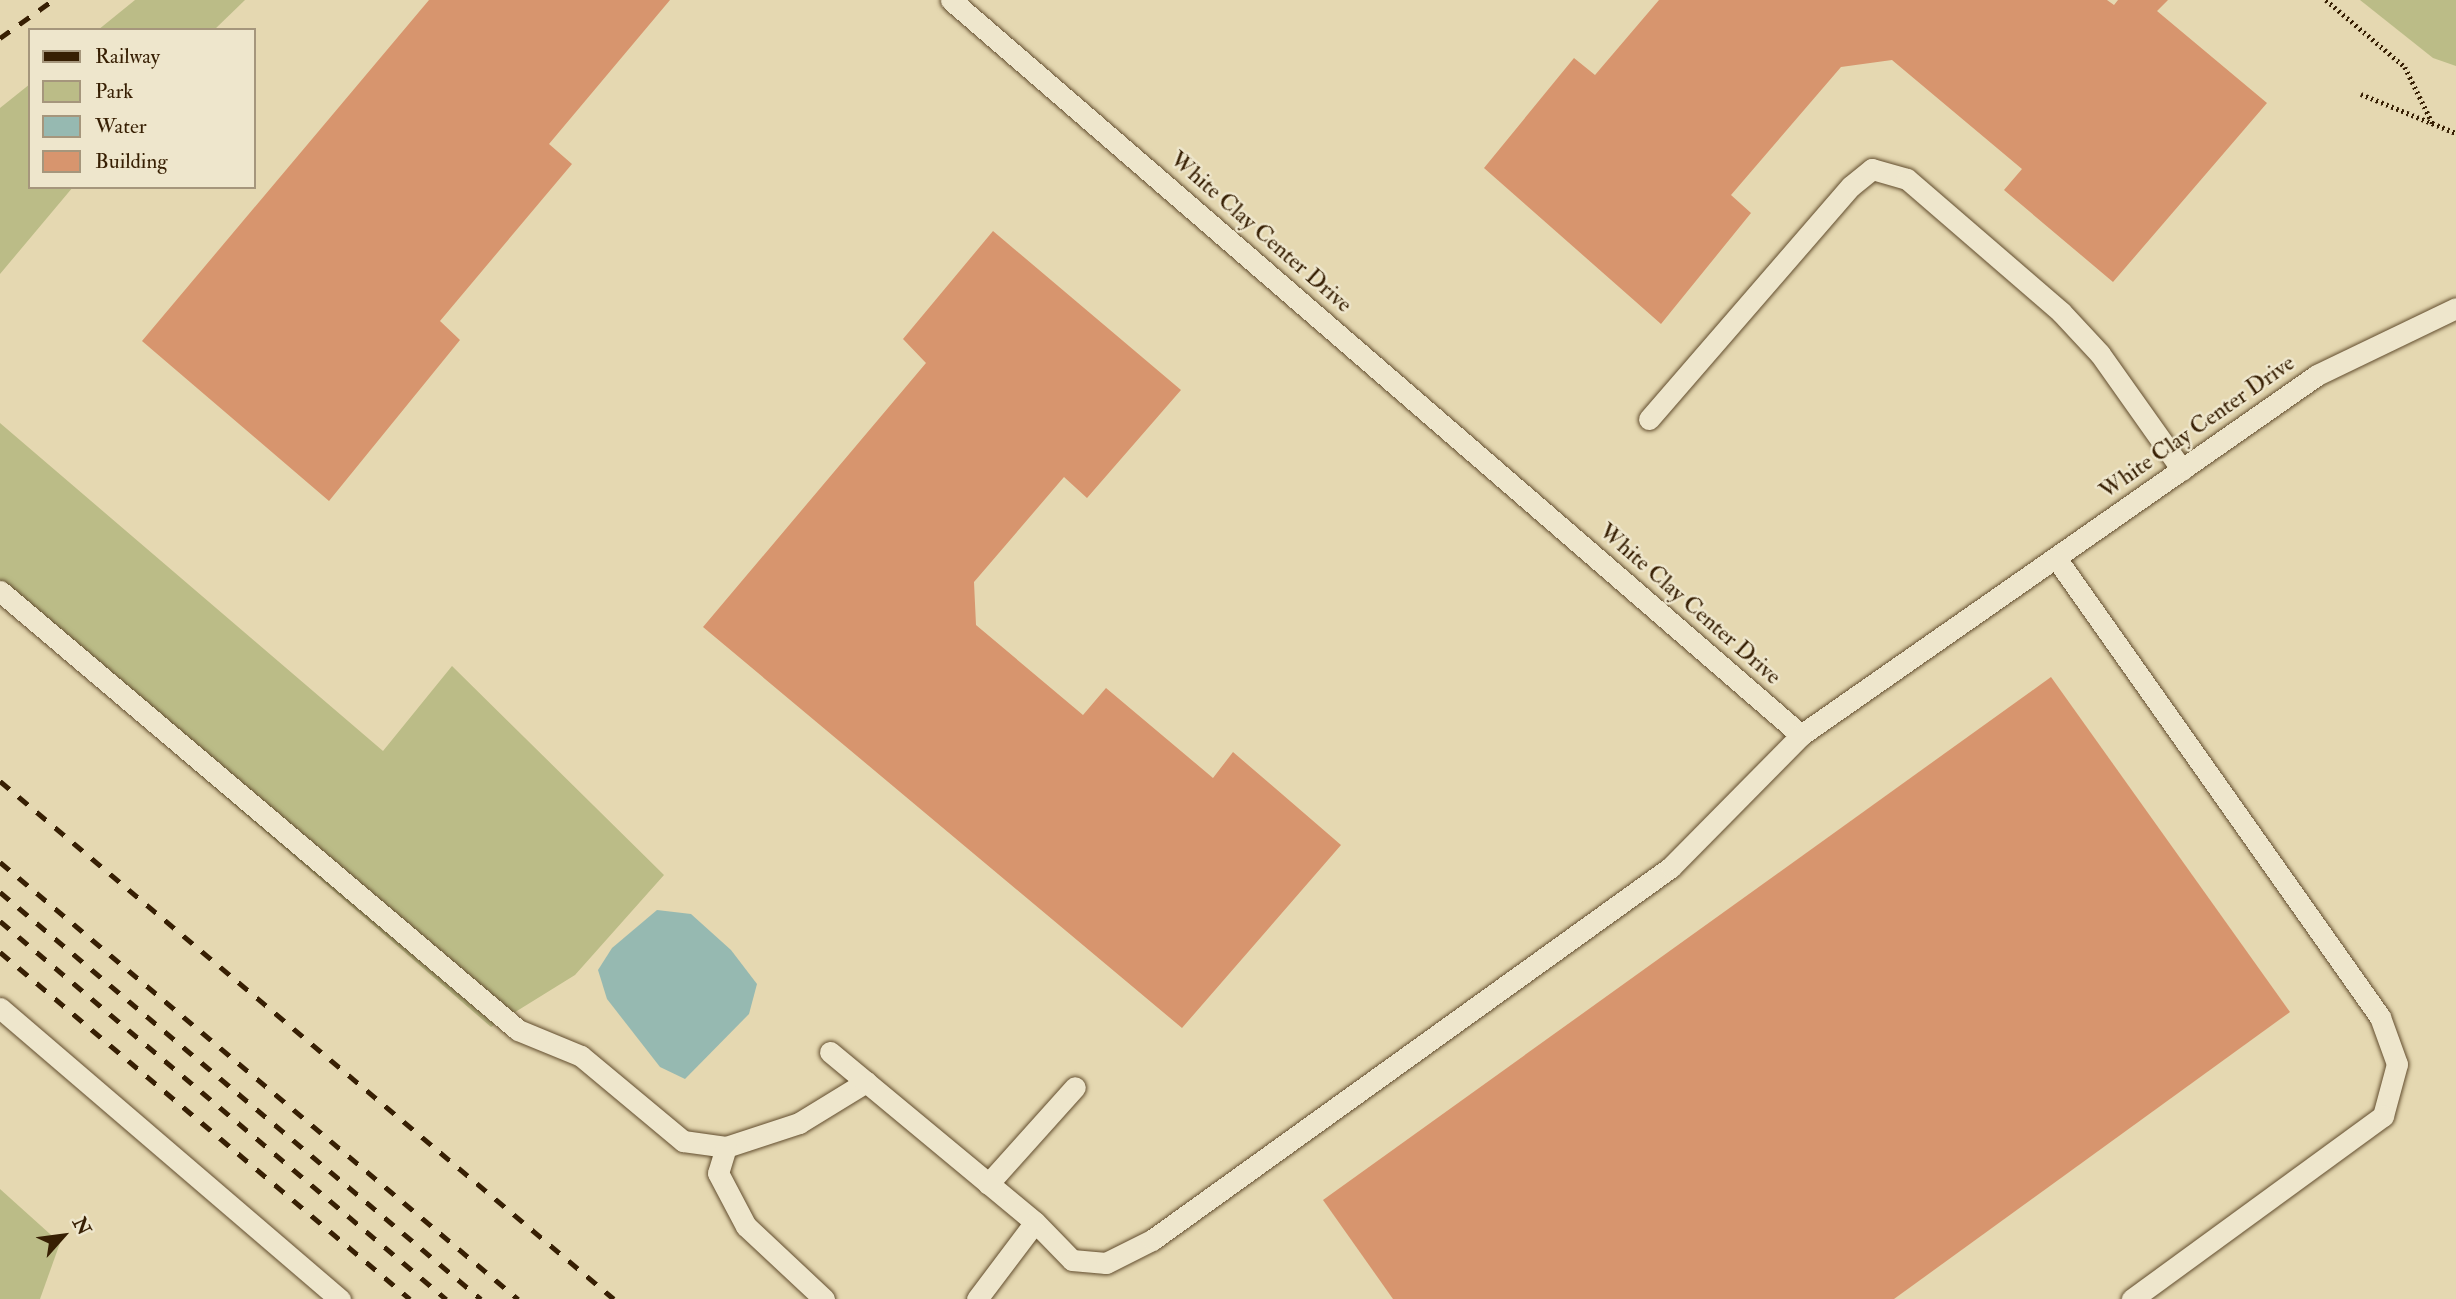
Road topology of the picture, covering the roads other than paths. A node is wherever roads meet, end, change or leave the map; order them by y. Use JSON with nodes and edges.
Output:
{"nodes":[{"id":1,"x":951,"y":0,"type":"edge"},
{"id":2,"x":2456,"y":308,"type":"edge"},
{"id":3,"x":1649,"y":419,"type":"dead end"},
{"id":4,"x":2182,"y":470,"type":"junction"},
{"id":5,"x":2056,"y":558,"type":"junction"},
{"id":6,"x":0,"y":591,"type":"edge"},
{"id":7,"x":1801,"y":735,"type":"junction"},
{"id":8,"x":0,"y":1008,"type":"edge"},
{"id":9,"x":830,"y":1052,"type":"dead end"},
{"id":10,"x":866,"y":1082,"type":"junction"},
{"id":11,"x":1074,"y":1087,"type":"dead end"},
{"id":12,"x":726,"y":1147,"type":"junction"},
{"id":13,"x":988,"y":1184,"type":"junction"},
{"id":14,"x":1035,"y":1222,"type":"junction"},
{"id":15,"x":340,"y":1299,"type":"edge"},
{"id":16,"x":824,"y":1299,"type":"edge"},
{"id":17,"x":977,"y":1299,"type":"edge"},
{"id":18,"x":2132,"y":1299,"type":"edge"}],
"edges":[{"from":1,"to":7,"type":"lane","name":"White Clay Center Drive"},
{"from":2,"to":4,"type":"lane","name":"White Clay Center Drive"},
{"from":3,"to":4,"type":"lane"},
{"from":4,"to":5,"type":"lane","name":"White Clay Center Drive"},
{"from":5,"to":7,"type":"lane","name":"White Clay Center Drive"},
{"from":5,"to":18,"type":"lane"},
{"from":6,"to":12,"type":"lane"},
{"from":7,"to":14,"type":"lane"},
{"from":8,"to":15,"type":"lane"},
{"from":9,"to":10,"type":"lane"},
{"from":10,"to":12,"type":"lane"},
{"from":10,"to":13,"type":"lane"},
{"from":11,"to":13,"type":"lane"},
{"from":12,"to":16,"type":"lane"},
{"from":13,"to":14,"type":"lane"},
{"from":14,"to":17,"type":"lane"}]}
